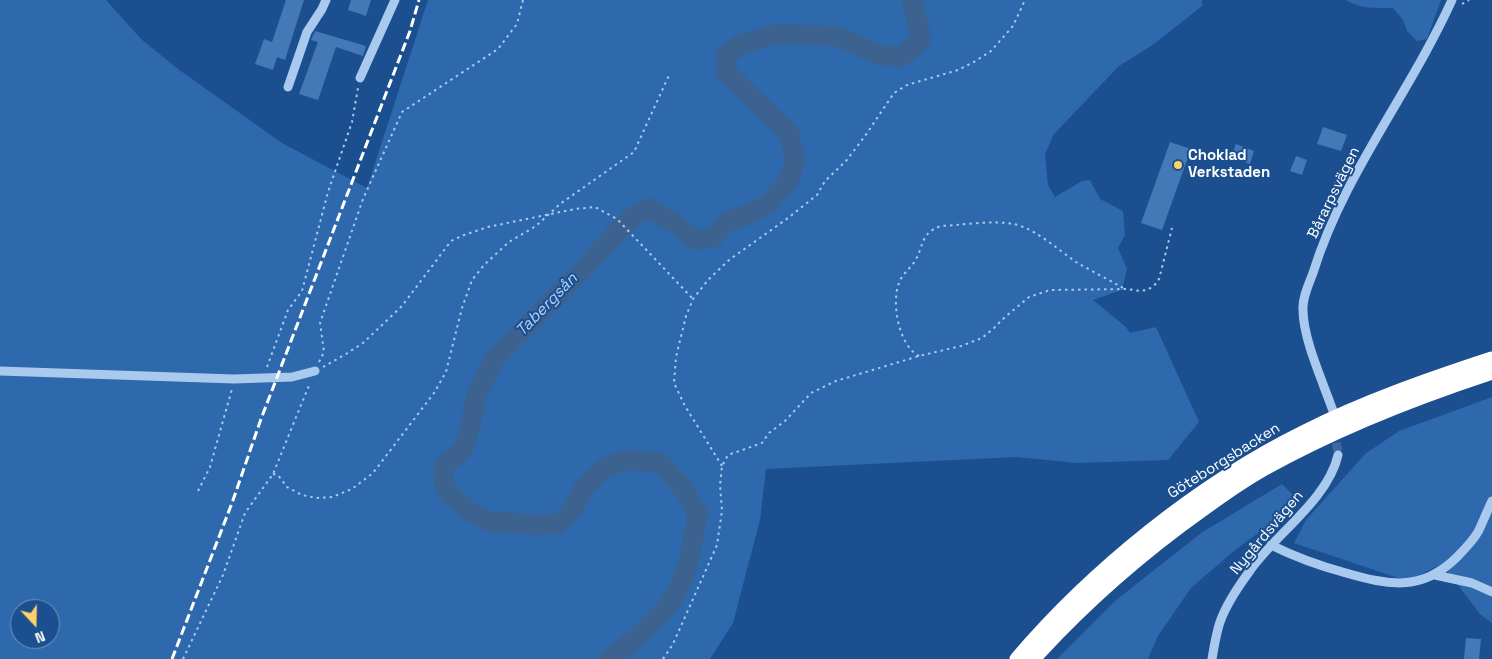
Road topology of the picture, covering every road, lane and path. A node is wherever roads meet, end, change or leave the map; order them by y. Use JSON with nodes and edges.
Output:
{"nodes":[{"id":1,"x":326,"y":0,"type":"edge"},
{"id":2,"x":395,"y":0,"type":"edge"},
{"id":3,"x":524,"y":0,"type":"edge"},
{"id":4,"x":1025,"y":0,"type":"edge"},
{"id":5,"x":1452,"y":0,"type":"edge"},
{"id":6,"x":670,"y":73,"type":"dead end"},
{"id":7,"x":360,"y":78,"type":"joint"},
{"id":8,"x":288,"y":86,"type":"dead end"},
{"id":9,"x":550,"y":214,"type":"junction"},
{"id":10,"x":1172,"y":228,"type":"dead end"},
{"id":11,"x":1124,"y":289,"type":"junction"},
{"id":12,"x":694,"y":299,"type":"junction"},
{"id":13,"x":919,"y":356,"type":"junction"},
{"id":14,"x":1492,"y":359,"type":"edge"},
{"id":15,"x":0,"y":371,"type":"edge"},
{"id":16,"x":315,"y":371,"type":"junction"},
{"id":17,"x":1492,"y":372,"type":"edge"},
{"id":18,"x":263,"y":378,"type":"junction"},
{"id":19,"x":234,"y":379,"type":"junction"},
{"id":20,"x":1333,"y":411,"type":"dead end"},
{"id":21,"x":1338,"y":455,"type":"tunnel mouth"},
{"id":22,"x":722,"y":466,"type":"junction"},
{"id":23,"x":273,"y":474,"type":"junction"},
{"id":24,"x":198,"y":491,"type":"dead end"},
{"id":25,"x":1492,"y":501,"type":"edge"},
{"id":26,"x":1271,"y":545,"type":"junction"},
{"id":27,"x":1435,"y":575,"type":"junction"},
{"id":28,"x":1492,"y":592,"type":"edge"},
{"id":29,"x":184,"y":659,"type":"edge"},
{"id":30,"x":663,"y":659,"type":"edge"},
{"id":31,"x":1017,"y":659,"type":"edge"},
{"id":32,"x":1033,"y":659,"type":"edge"},
{"id":33,"x":1212,"y":659,"type":"edge"}],
"edges":[{"from":1,"to":8,"type":"street"},
{"from":2,"to":7,"type":"street"},
{"from":3,"to":16,"type":"path"},
{"from":4,"to":12,"type":"path"},
{"from":5,"to":20,"type":"street","name":"Bårarpsvägen"},
{"from":6,"to":9,"type":"path"},
{"from":7,"to":18,"type":"path"},
{"from":9,"to":12,"type":"path"},
{"from":9,"to":16,"type":"path"},
{"from":9,"to":23,"type":"path"},
{"from":10,"to":11,"type":"path"},
{"from":11,"to":13,"type":"path"},
{"from":11,"to":13,"type":"path"},
{"from":12,"to":22,"type":"path"},
{"from":13,"to":22,"type":"path"},
{"from":14,"to":31,"type":"highway","name":"Göteborgsbacken"},
{"from":15,"to":19,"type":"street"},
{"from":16,"to":18,"type":"street"},
{"from":16,"to":23,"type":"path"},
{"from":17,"to":32,"type":"highway","name":"Göteborgsbacken"},
{"from":18,"to":19,"type":"street"},
{"from":19,"to":24,"type":"path"},
{"from":21,"to":26,"type":"street","name":"Nygårdsvägen"},
{"from":22,"to":30,"type":"path"},
{"from":23,"to":29,"type":"path"},
{"from":25,"to":27,"type":"street"},
{"from":26,"to":27,"type":"street"},
{"from":26,"to":33,"type":"street","name":"Nygårdsvägen"},
{"from":27,"to":28,"type":"street"}]}
